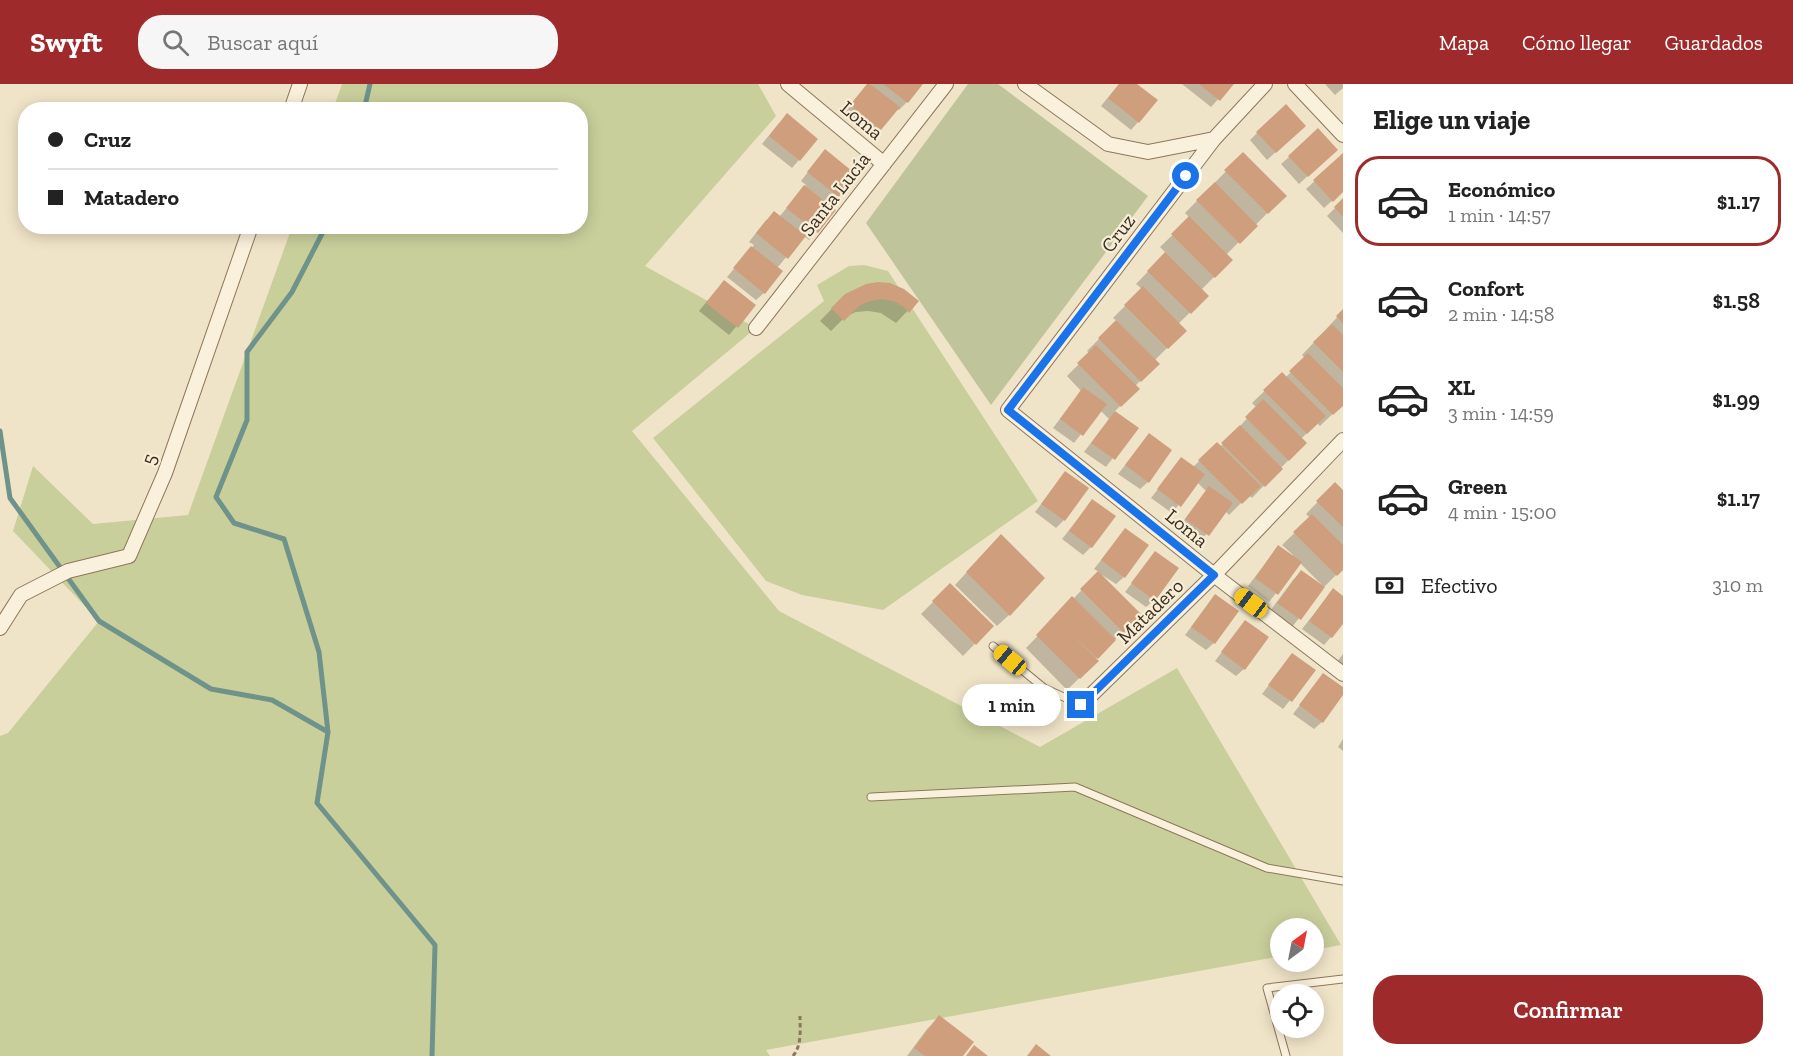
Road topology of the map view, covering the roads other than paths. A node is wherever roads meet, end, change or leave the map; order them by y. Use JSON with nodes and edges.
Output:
{"nodes":[{"id":1,"x":300,"y":84,"type":"edge"},
{"id":2,"x":788,"y":84,"type":"edge"},
{"id":3,"x":946,"y":84,"type":"edge"},
{"id":4,"x":1025,"y":84,"type":"edge"},
{"id":5,"x":1264,"y":84,"type":"edge"},
{"id":6,"x":1295,"y":84,"type":"edge"},
{"id":7,"x":294,"y":102,"type":"edge"},
{"id":8,"x":1343,"y":135,"type":"edge"},
{"id":9,"x":1214,"y":139,"type":"junction"},
{"id":10,"x":884,"y":164,"type":"junction"},
{"id":11,"x":248,"y":234,"type":"edge"},
{"id":12,"x":756,"y":328,"type":"dead end"},
{"id":13,"x":1008,"y":410,"type":"joint"},
{"id":14,"x":1343,"y":440,"type":"edge"},
{"id":15,"x":1214,"y":575,"type":"junction"},
{"id":16,"x":0,"y":628,"type":"edge"},
{"id":17,"x":993,"y":646,"type":"dead end"},
{"id":18,"x":1343,"y":674,"type":"edge"},
{"id":19,"x":1081,"y":705,"type":"joint"},
{"id":20,"x":871,"y":797,"type":"dead end"},
{"id":21,"x":1343,"y":881,"type":"edge"},
{"id":22,"x":1343,"y":979,"type":"edge"},
{"id":23,"x":1286,"y":1056,"type":"edge"}],
"edges":[{"from":1,"to":7,"type":"street"},
{"from":2,"to":10,"type":"street","name":"Loma"},
{"from":3,"to":10,"type":"street","name":"Santa Lucía"},
{"from":4,"to":9,"type":"street"},
{"from":5,"to":9,"type":"street","name":"Cruz"},
{"from":6,"to":8,"type":"street"},
{"from":9,"to":13,"type":"street","name":"Cruz"},
{"from":10,"to":12,"type":"street","name":"Santa Lucía"},
{"from":11,"to":16,"type":"street","name":"5"},
{"from":13,"to":15,"type":"street","name":"Loma"},
{"from":14,"to":15,"type":"street","name":"Matadero"},
{"from":15,"to":18,"type":"street","name":"Loma"},
{"from":15,"to":19,"type":"street","name":"Matadero"},
{"from":17,"to":19,"type":"lane","name":"Matadero"},
{"from":20,"to":21,"type":"lane"},
{"from":22,"to":23,"type":"lane"}]}
